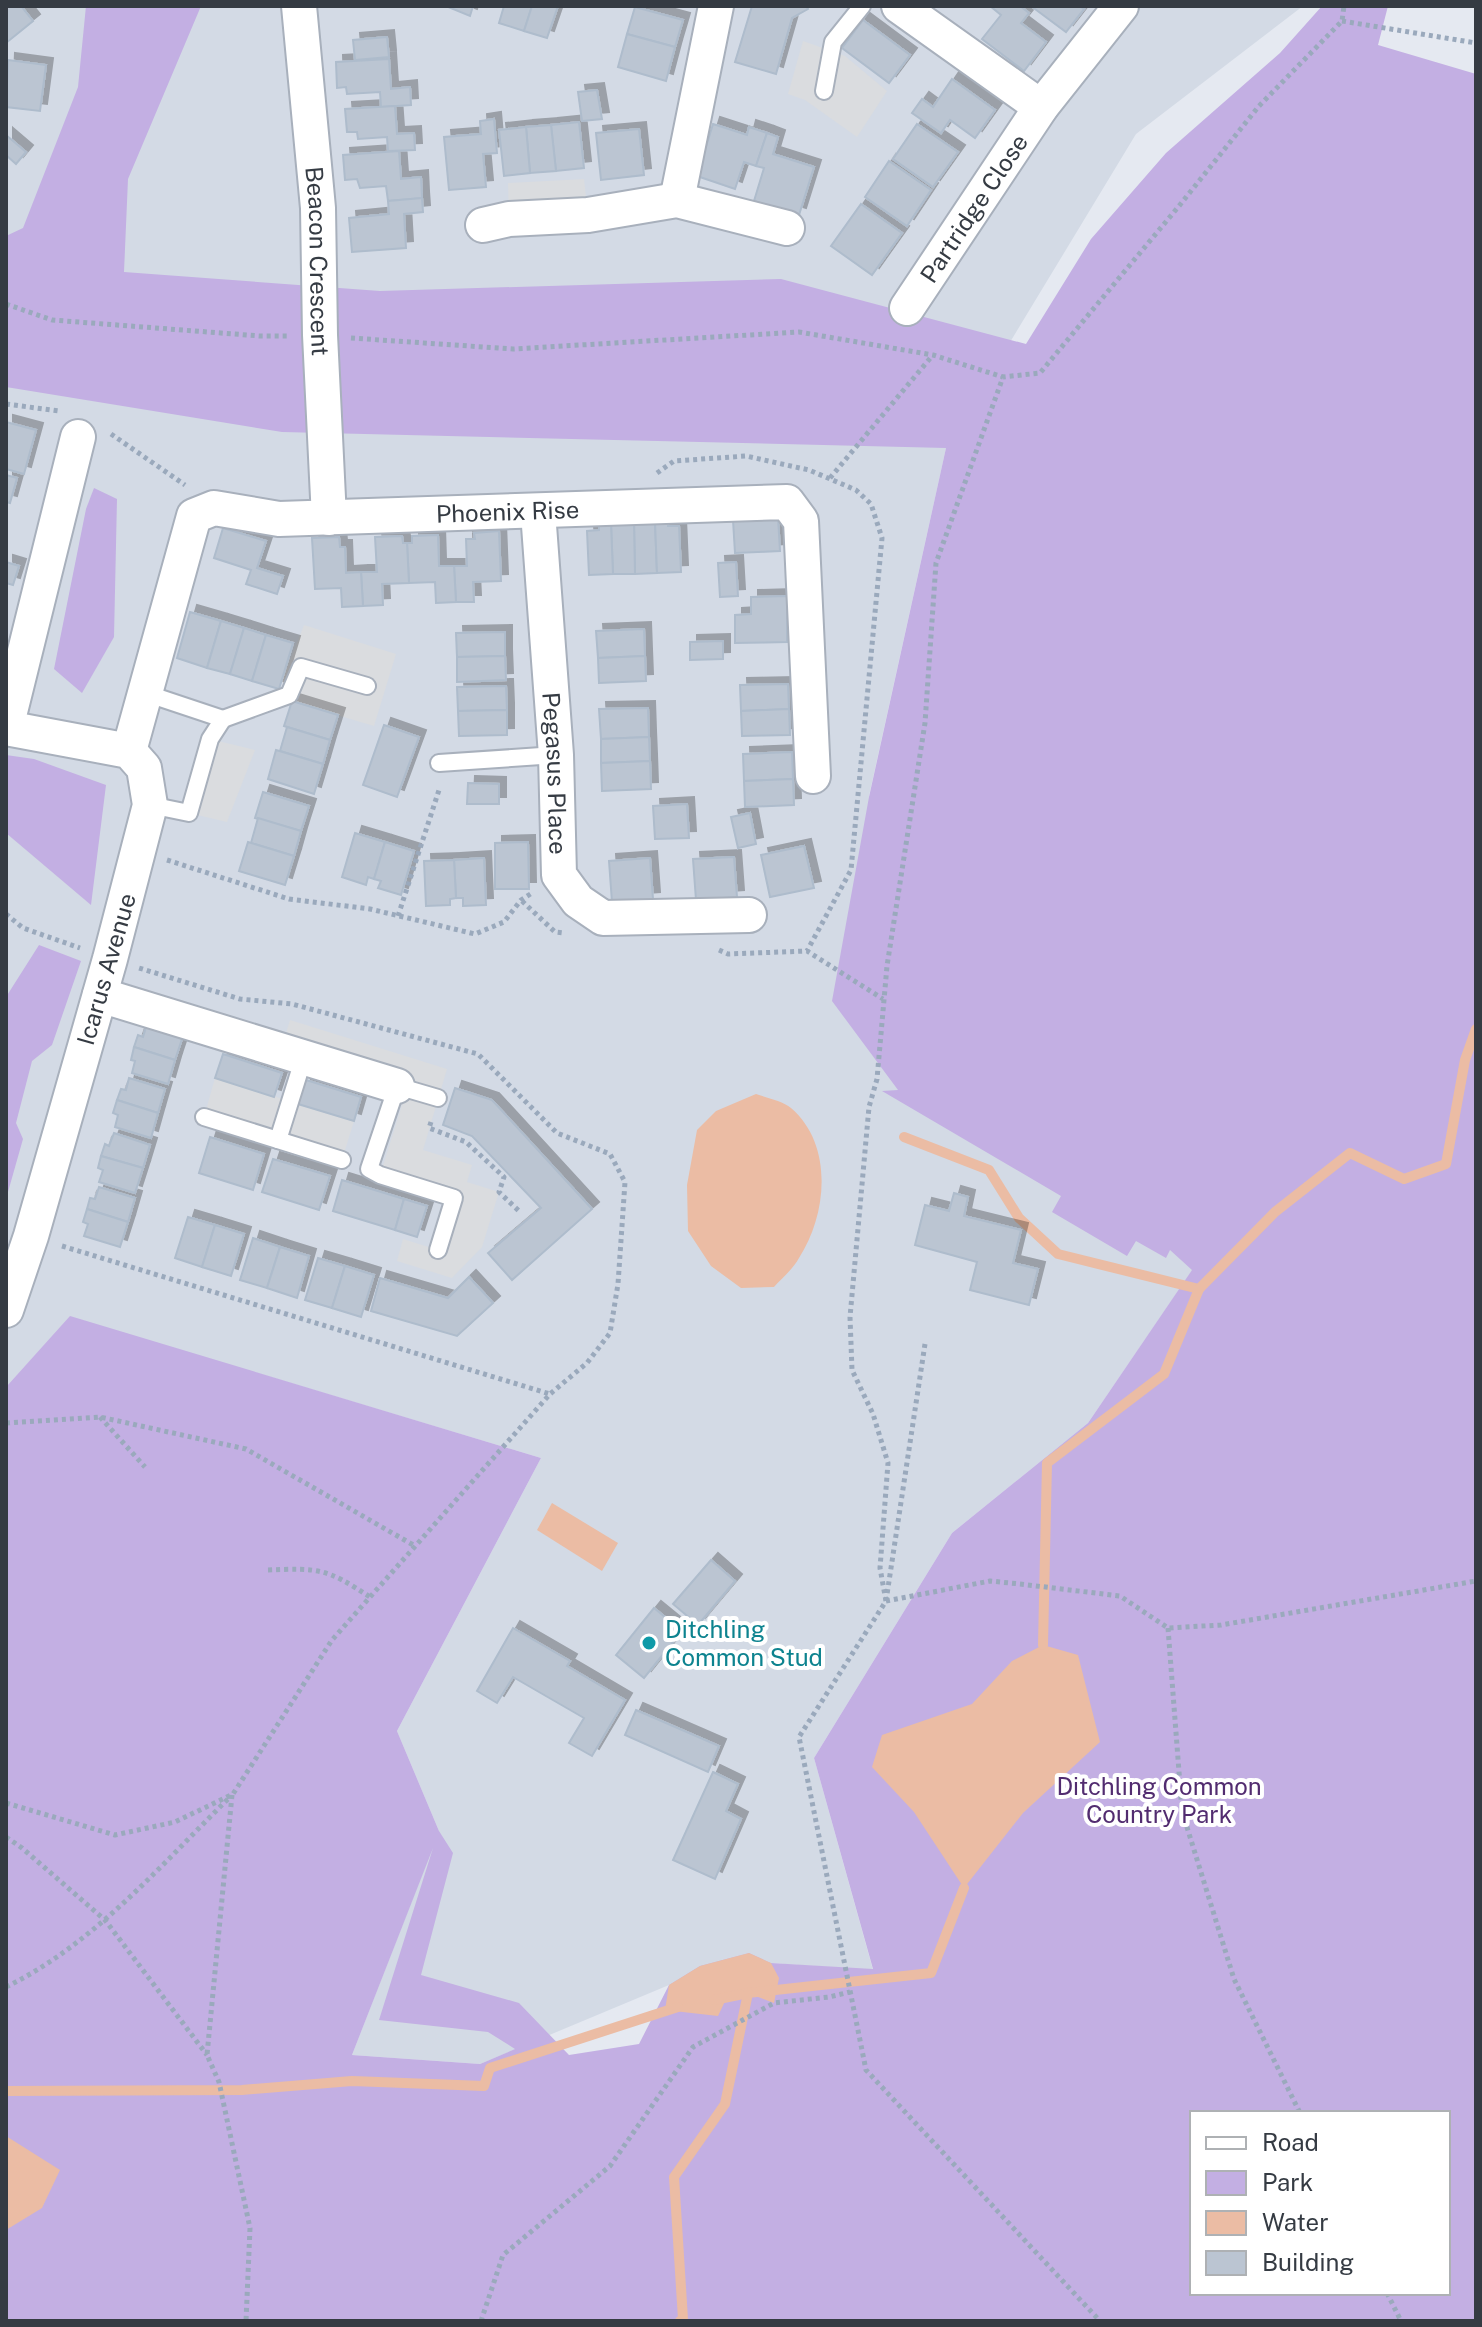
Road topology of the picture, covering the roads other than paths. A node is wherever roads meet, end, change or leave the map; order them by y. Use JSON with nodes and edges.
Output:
{"nodes":[{"id":1,"x":299,"y":6,"type":"edge"},
{"id":2,"x":716,"y":6,"type":"edge"},
{"id":3,"x":862,"y":6,"type":"edge"},
{"id":4,"x":899,"y":6,"type":"edge"},
{"id":5,"x":1121,"y":6,"type":"edge"},
{"id":6,"x":824,"y":91,"type":"dead end"},
{"id":7,"x":1041,"y":107,"type":"junction"},
{"id":8,"x":677,"y":200,"type":"junction"},
{"id":9,"x":483,"y":225,"type":"dead end"},
{"id":10,"x":787,"y":228,"type":"dead end"},
{"id":11,"x":907,"y":308,"type":"dead end"},
{"id":12,"x":83,"y":426,"type":"road end"},
{"id":13,"x":538,"y":512,"type":"junction"},
{"id":14,"x":329,"y":518,"type":"junction"},
{"id":15,"x":367,"y":686,"type":"dead end"},
{"id":16,"x":145,"y":693,"type":"junction"},
{"id":17,"x":223,"y":719,"type":"junction"},
{"id":18,"x":6,"y":728,"type":"edge"},
{"id":19,"x":129,"y":751,"type":"junction"},
{"id":20,"x":556,"y":755,"type":"junction"},
{"id":21,"x":444,"y":762,"type":"road end"},
{"id":22,"x":813,"y":776,"type":"dead end"},
{"id":23,"x":150,"y":805,"type":"junction"},
{"id":24,"x":749,"y":915,"type":"dead end"},
{"id":25,"x":100,"y":995,"type":"junction"},
{"id":26,"x":304,"y":1057,"type":"junction"},
{"id":27,"x":397,"y":1086,"type":"junction"},
{"id":28,"x":438,"y":1098,"type":"road end"},
{"id":29,"x":204,"y":1117,"type":"dead end"},
{"id":30,"x":278,"y":1140,"type":"junction"},
{"id":31,"x":342,"y":1160,"type":"dead end"},
{"id":32,"x":438,"y":1250,"type":"dead end"},
{"id":33,"x":6,"y":1310,"type":"edge"}],
"edges":[{"from":1,"to":14,"type":"street","name":"Beacon Crescent"},
{"from":2,"to":8,"type":"street"},
{"from":3,"to":6,"type":"lane"},
{"from":4,"to":7,"type":"street","name":"Partridge Close"},
{"from":5,"to":7,"type":"street","name":"Partridge Close"},
{"from":7,"to":11,"type":"street","name":"Partridge Close"},
{"from":8,"to":9,"type":"street"},
{"from":8,"to":10,"type":"street"},
{"from":12,"to":18,"type":"street"},
{"from":13,"to":14,"type":"street","name":"Phoenix Rise"},
{"from":13,"to":20,"type":"street","name":"Pegasus Place"},
{"from":13,"to":22,"type":"street","name":"Phoenix Rise"},
{"from":14,"to":16,"type":"street","name":"Phoenix Rise"},
{"from":15,"to":17,"type":"lane"},
{"from":16,"to":17,"type":"lane"},
{"from":16,"to":19,"type":"street"},
{"from":17,"to":23,"type":"lane"},
{"from":18,"to":19,"type":"street"},
{"from":19,"to":23,"type":"street","name":"Icarus Avenue"},
{"from":20,"to":21,"type":"lane"},
{"from":20,"to":24,"type":"street","name":"Pegasus Place"},
{"from":23,"to":25,"type":"street","name":"Icarus Avenue"},
{"from":25,"to":26,"type":"street"},
{"from":25,"to":33,"type":"street","name":"Icarus Avenue"},
{"from":26,"to":27,"type":"street"},
{"from":26,"to":30,"type":"lane"},
{"from":27,"to":28,"type":"lane"},
{"from":27,"to":32,"type":"lane"},
{"from":29,"to":30,"type":"lane"},
{"from":30,"to":31,"type":"lane"}]}
